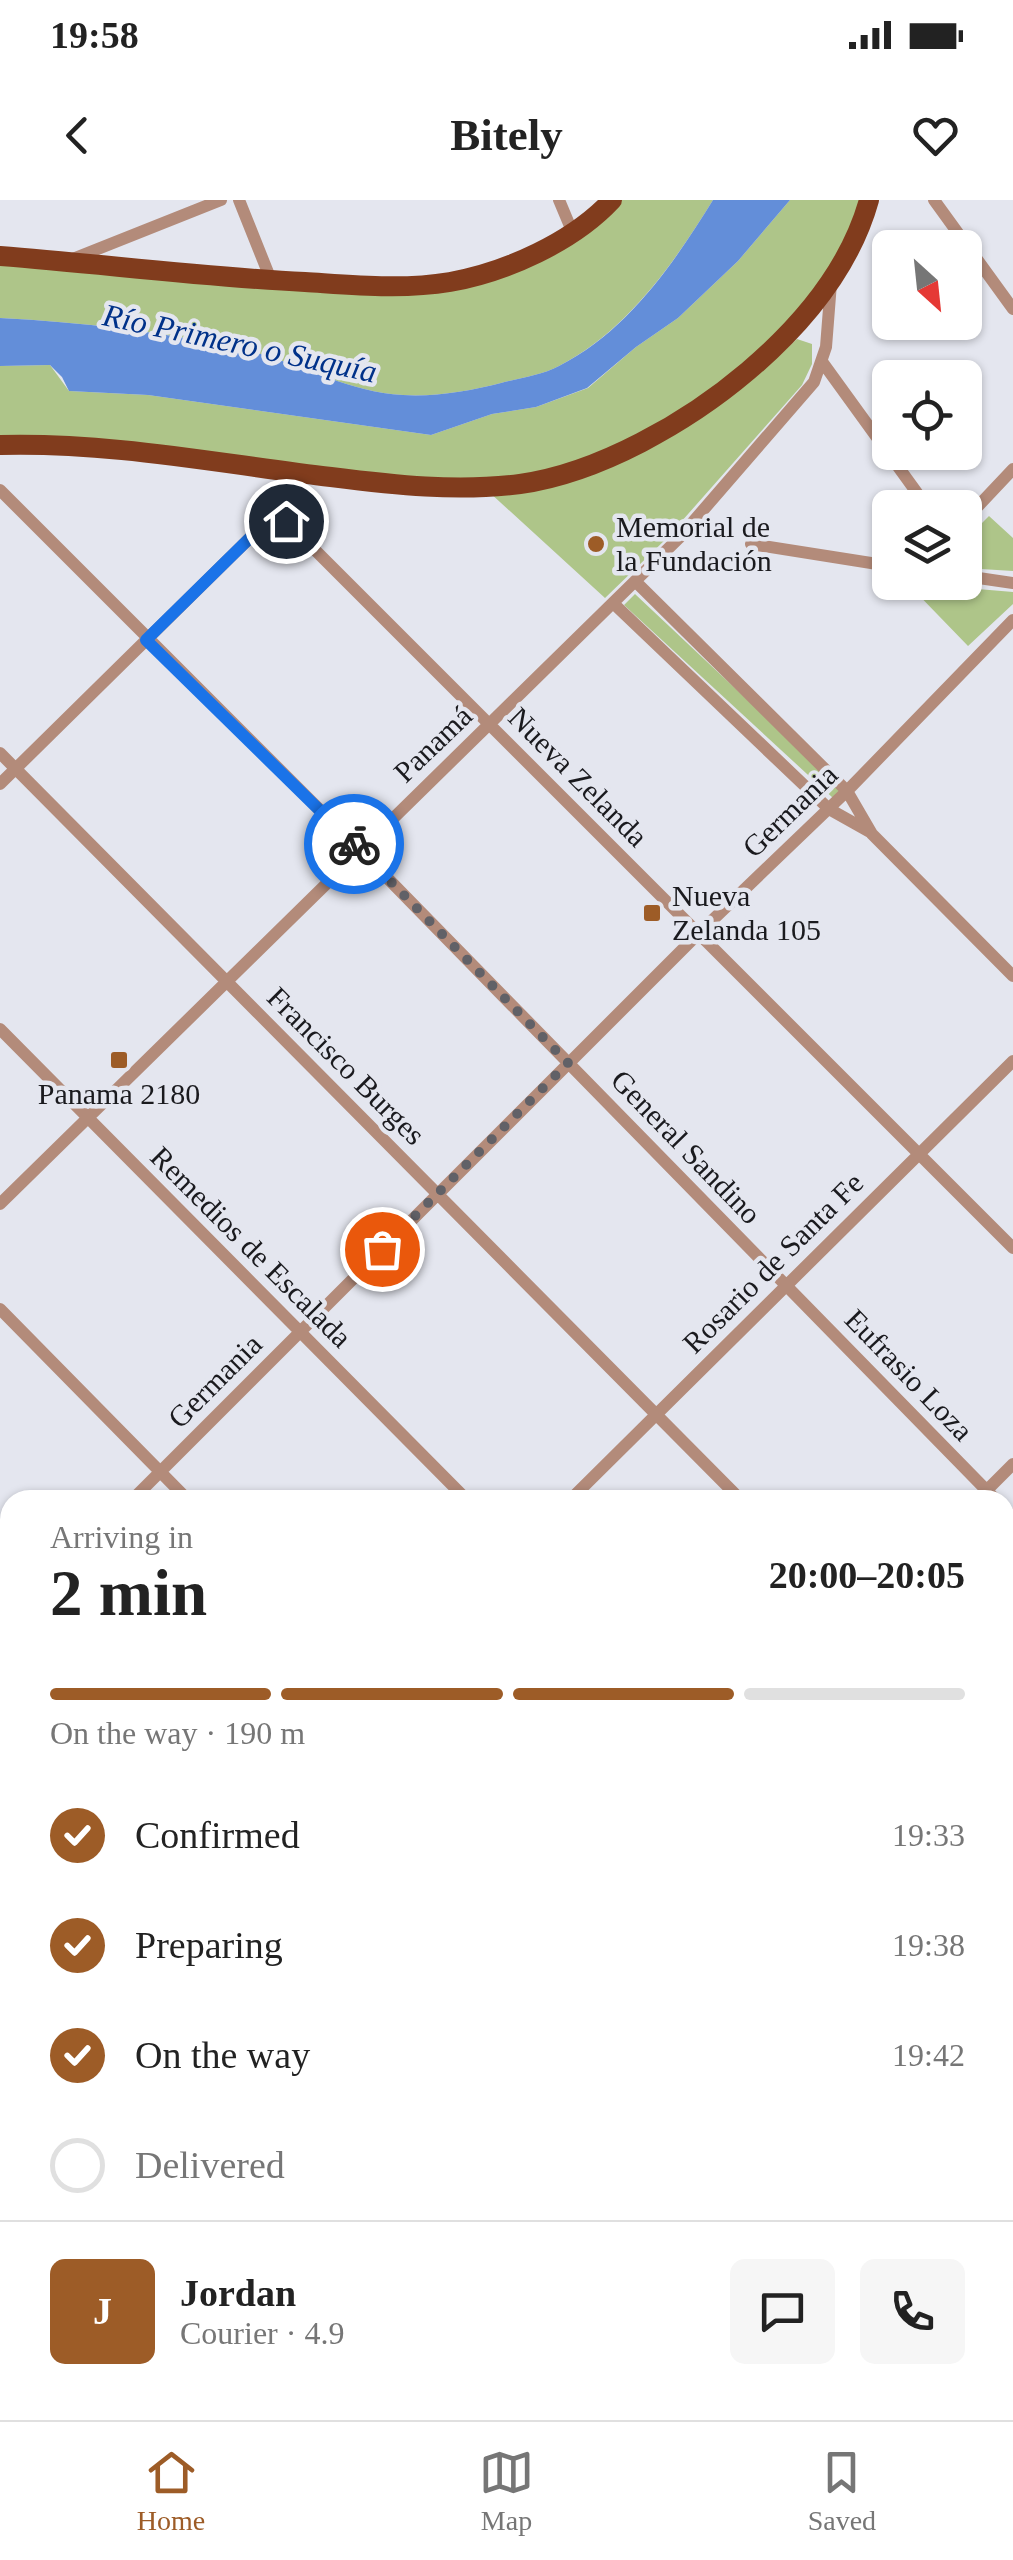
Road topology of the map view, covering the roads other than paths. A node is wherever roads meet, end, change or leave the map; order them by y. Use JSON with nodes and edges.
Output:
{"nodes":[{"id":1,"x":221,"y":200,"type":"edge"},
{"id":2,"x":239,"y":200,"type":"edge"},
{"id":3,"x":560,"y":200,"type":"edge"},
{"id":4,"x":612,"y":200,"type":"edge"},
{"id":5,"x":869,"y":200,"type":"edge"},
{"id":6,"x":934,"y":200,"type":"edge"},
{"id":7,"x":572,"y":231,"type":"junction"},
{"id":8,"x":0,"y":256,"type":"edge"},
{"id":9,"x":65,"y":261,"type":"junction"},
{"id":10,"x":271,"y":280,"type":"junction"},
{"id":11,"x":831,"y":280,"type":"junction"},
{"id":12,"x":1013,"y":309,"type":"edge"},
{"id":13,"x":822,"y":364,"type":"junction"},
{"id":14,"x":0,"y":446,"type":"edge"},
{"id":15,"x":1013,"y":470,"type":"edge"},
{"id":16,"x":0,"y":490,"type":"edge"},
{"id":17,"x":915,"y":490,"type":"edge"},
{"id":18,"x":982,"y":502,"type":"edge"},
{"id":19,"x":751,"y":544,"type":"dead end"},
{"id":20,"x":872,"y":563,"type":"edge"},
{"id":21,"x":982,"y":578,"type":"edge"},
{"id":22,"x":636,"y":581,"type":"junction"},
{"id":23,"x":1013,"y":583,"type":"edge"},
{"id":24,"x":613,"y":604,"type":"junction"},
{"id":25,"x":1013,"y":620,"type":"edge"},
{"id":26,"x":146,"y":640,"type":"junction"},
{"id":27,"x":489,"y":724,"type":"junction"},
{"id":28,"x":0,"y":753,"type":"edge"},
{"id":29,"x":16,"y":769,"type":"junction"},
{"id":30,"x":0,"y":784,"type":"edge"},
{"id":31,"x":847,"y":791,"type":"junction"},
{"id":32,"x":829,"y":808,"type":"junction"},
{"id":33,"x":872,"y":834,"type":"junction"},
{"id":34,"x":360,"y":850,"type":"junction"},
{"id":35,"x":699,"y":934,"type":"junction"},
{"id":36,"x":1013,"y":976,"type":"edge"},
{"id":37,"x":227,"y":982,"type":"junction"},
{"id":38,"x":0,"y":1029,"type":"edge"},
{"id":39,"x":1013,"y":1061,"type":"edge"},
{"id":40,"x":568,"y":1063,"type":"junction"},
{"id":41,"x":88,"y":1118,"type":"junction"},
{"id":42,"x":918,"y":1154,"type":"junction"},
{"id":43,"x":438,"y":1194,"type":"junction"},
{"id":44,"x":0,"y":1204,"type":"edge"},
{"id":45,"x":1013,"y":1248,"type":"edge"},
{"id":46,"x":786,"y":1285,"type":"junction"},
{"id":47,"x":0,"y":1309,"type":"edge"},
{"id":48,"x":300,"y":1332,"type":"junction"},
{"id":49,"x":656,"y":1414,"type":"junction"},
{"id":50,"x":1013,"y":1464,"type":"edge"},
{"id":51,"x":160,"y":1472,"type":"junction"},
{"id":52,"x":142,"y":1490,"type":"edge"},
{"id":53,"x":178,"y":1490,"type":"edge"},
{"id":54,"x":457,"y":1490,"type":"edge"},
{"id":55,"x":580,"y":1490,"type":"edge"},
{"id":56,"x":730,"y":1490,"type":"edge"},
{"id":57,"x":979,"y":1490,"type":"edge"},
{"id":58,"x":992,"y":1490,"type":"edge"}],
"edges":[{"from":1,"to":9,"type":"street"},
{"from":2,"to":10,"type":"street"},
{"from":3,"to":7,"type":"street"},
{"from":4,"to":7,"type":"main road"},
{"from":5,"to":11,"type":"main road"},
{"from":6,"to":12,"type":"street"},
{"from":7,"to":10,"type":"main road"},
{"from":8,"to":9,"type":"main road"},
{"from":9,"to":10,"type":"main road"},
{"from":11,"to":13,"type":"street","name":"Panamá"},
{"from":11,"to":14,"type":"main road"},
{"from":13,"to":17,"type":"street"},
{"from":13,"to":22,"type":"street","name":"Panamá"},
{"from":15,"to":18,"type":"street"},
{"from":16,"to":26,"type":"street","name":"General Sandino"},
{"from":19,"to":20,"type":"street"},
{"from":21,"to":23,"type":"street"},
{"from":22,"to":24,"type":"street","name":"Panamá"},
{"from":22,"to":31,"type":"street"},
{"from":24,"to":27,"type":"street","name":"Panamá"},
{"from":24,"to":32,"type":"street"},
{"from":25,"to":31,"type":"street","name":"Germania"},
{"from":26,"to":27,"type":"street","name":"Nueva Zelanda"},
{"from":26,"to":29,"type":"street"},
{"from":26,"to":34,"type":"street","name":"General Sandino"},
{"from":27,"to":34,"type":"street","name":"Panamá"},
{"from":27,"to":35,"type":"street","name":"Nueva Zelanda"},
{"from":28,"to":29,"type":"street","name":"Francisco Burges"},
{"from":29,"to":30,"type":"street"},
{"from":29,"to":37,"type":"street","name":"Francisco Burges"},
{"from":31,"to":32,"type":"street","name":"Germania"},
{"from":31,"to":33,"type":"street"},
{"from":32,"to":33,"type":"street"},
{"from":32,"to":35,"type":"street","name":"Germania"},
{"from":33,"to":36,"type":"street"},
{"from":34,"to":37,"type":"street","name":"Panamá"},
{"from":34,"to":40,"type":"street","name":"General Sandino"},
{"from":35,"to":40,"type":"street","name":"Germania"},
{"from":35,"to":42,"type":"street","name":"Nueva Zelanda"},
{"from":37,"to":41,"type":"street","name":"Panamá"},
{"from":37,"to":43,"type":"street","name":"Francisco Burges"},
{"from":38,"to":41,"type":"street","name":"Remedios de Escalada"},
{"from":39,"to":42,"type":"street","name":"Rosario de Santa Fe"},
{"from":40,"to":43,"type":"street","name":"Germania"},
{"from":40,"to":46,"type":"street","name":"General Sandino"},
{"from":41,"to":44,"type":"street","name":"Panamá"},
{"from":41,"to":48,"type":"street","name":"Remedios de Escalada"},
{"from":42,"to":45,"type":"street","name":"Nueva Zelanda"},
{"from":42,"to":46,"type":"street","name":"Rosario de Santa Fe"},
{"from":43,"to":48,"type":"street","name":"Germania"},
{"from":43,"to":49,"type":"street","name":"Francisco Burges"},
{"from":46,"to":49,"type":"street","name":"Rosario de Santa Fe"},
{"from":46,"to":57,"type":"street","name":"Eufrasio Loza"},
{"from":47,"to":51,"type":"street"},
{"from":48,"to":51,"type":"street","name":"Germania"},
{"from":48,"to":54,"type":"street","name":"Remedios de Escalada"},
{"from":49,"to":55,"type":"street","name":"Rosario de Santa Fe"},
{"from":49,"to":56,"type":"street","name":"Francisco Burges"},
{"from":50,"to":58,"type":"street"},
{"from":51,"to":52,"type":"street","name":"Germania"},
{"from":51,"to":53,"type":"street"}]}
